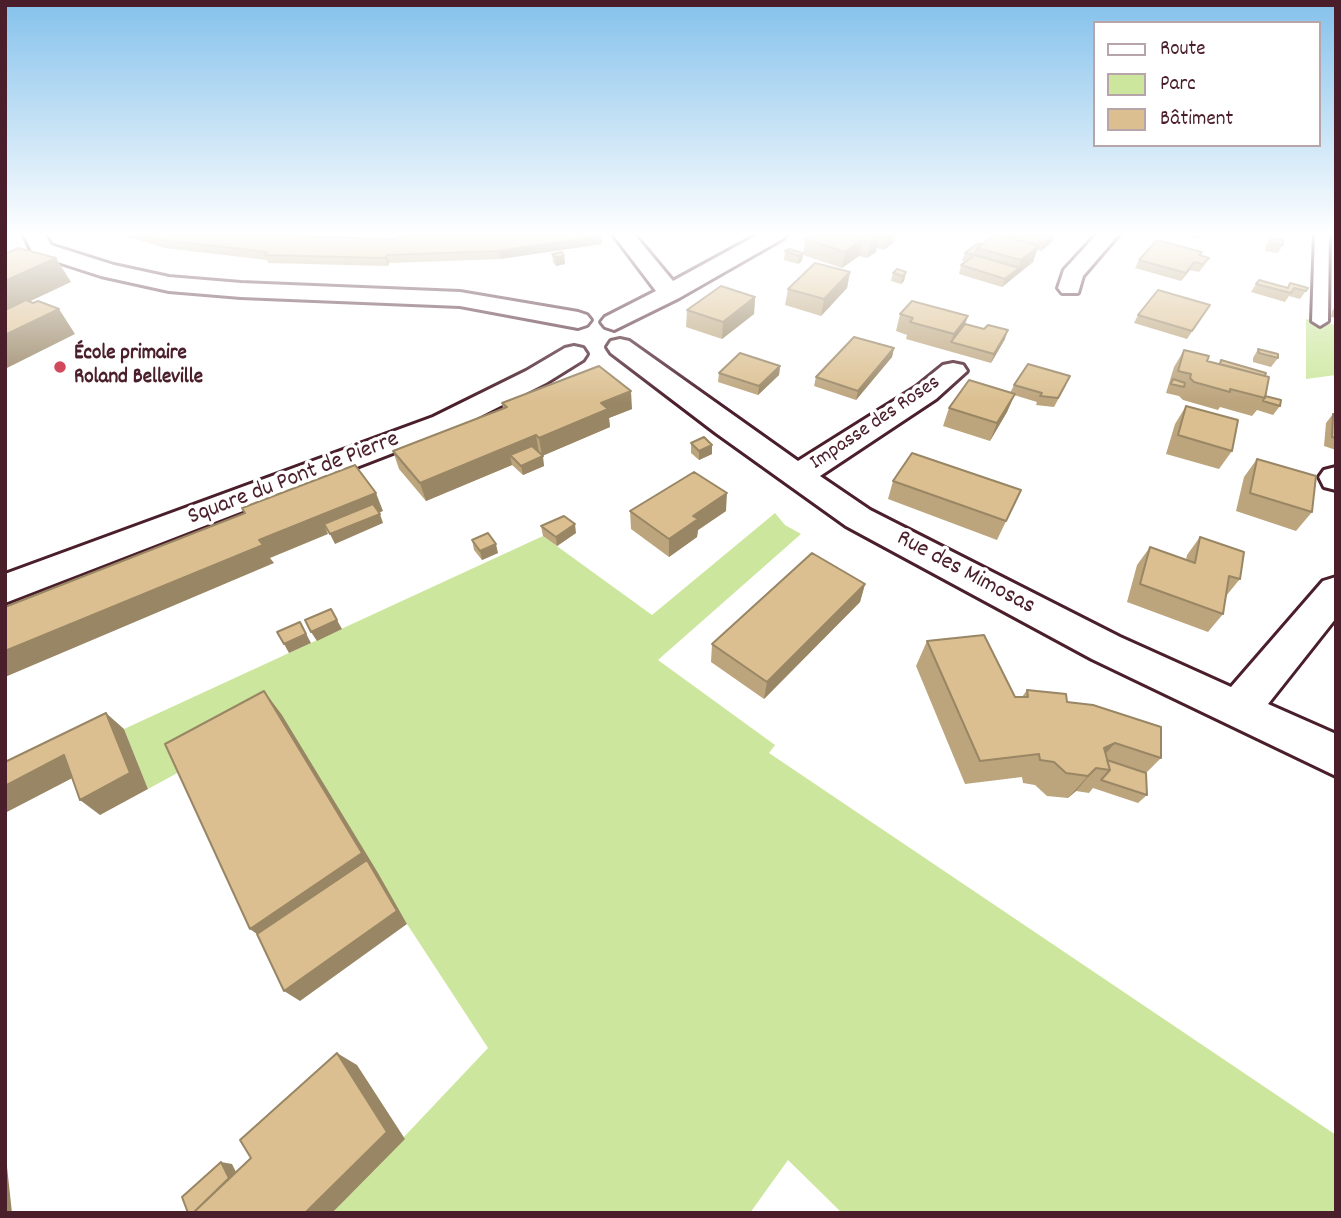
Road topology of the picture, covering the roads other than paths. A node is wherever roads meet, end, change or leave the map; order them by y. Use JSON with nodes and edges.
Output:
{"nodes":[{"id":1,"x":239,"y":290,"type":"edge"},
{"id":2,"x":667,"y":290,"type":"edge"},
{"id":3,"x":676,"y":290,"type":"edge"},
{"id":4,"x":1321,"y":290,"type":"edge"},
{"id":5,"x":670,"y":293,"type":"junction"},
{"id":6,"x":578,"y":320,"type":"junction"},
{"id":7,"x":1320,"y":321,"type":"dead end"},
{"id":8,"x":617,"y":335,"type":"junction"},
{"id":9,"x":574,"y":354,"type":"junction"},
{"id":10,"x":953,"y":371,"type":"dead end"},
{"id":11,"x":798,"y":476,"type":"junction"},
{"id":12,"x":5,"y":589,"type":"edge"},
{"id":13,"x":1336,"y":591,"type":"edge"},
{"id":14,"x":1238,"y":710,"type":"junction"},
{"id":15,"x":1336,"y":756,"type":"edge"}],
"edges":[{"from":1,"to":6,"type":"street"},
{"from":2,"to":5,"type":"street"},
{"from":3,"to":5,"type":"street"},
{"from":4,"to":7,"type":"lane"},
{"from":5,"to":8,"type":"street"},
{"from":6,"to":8,"type":"street"},
{"from":6,"to":9,"type":"street"},
{"from":8,"to":9,"type":"street"},
{"from":8,"to":11,"type":"street","name":"Rue des Mimosas"},
{"from":9,"to":12,"type":"street","name":"Square du Pont de Pierre"},
{"from":10,"to":11,"type":"street","name":"Impasse des Roses"},
{"from":11,"to":14,"type":"street","name":"Rue des Mimosas"},
{"from":13,"to":14,"type":"street"},
{"from":14,"to":15,"type":"street","name":"Rue des Mimosas"}]}
